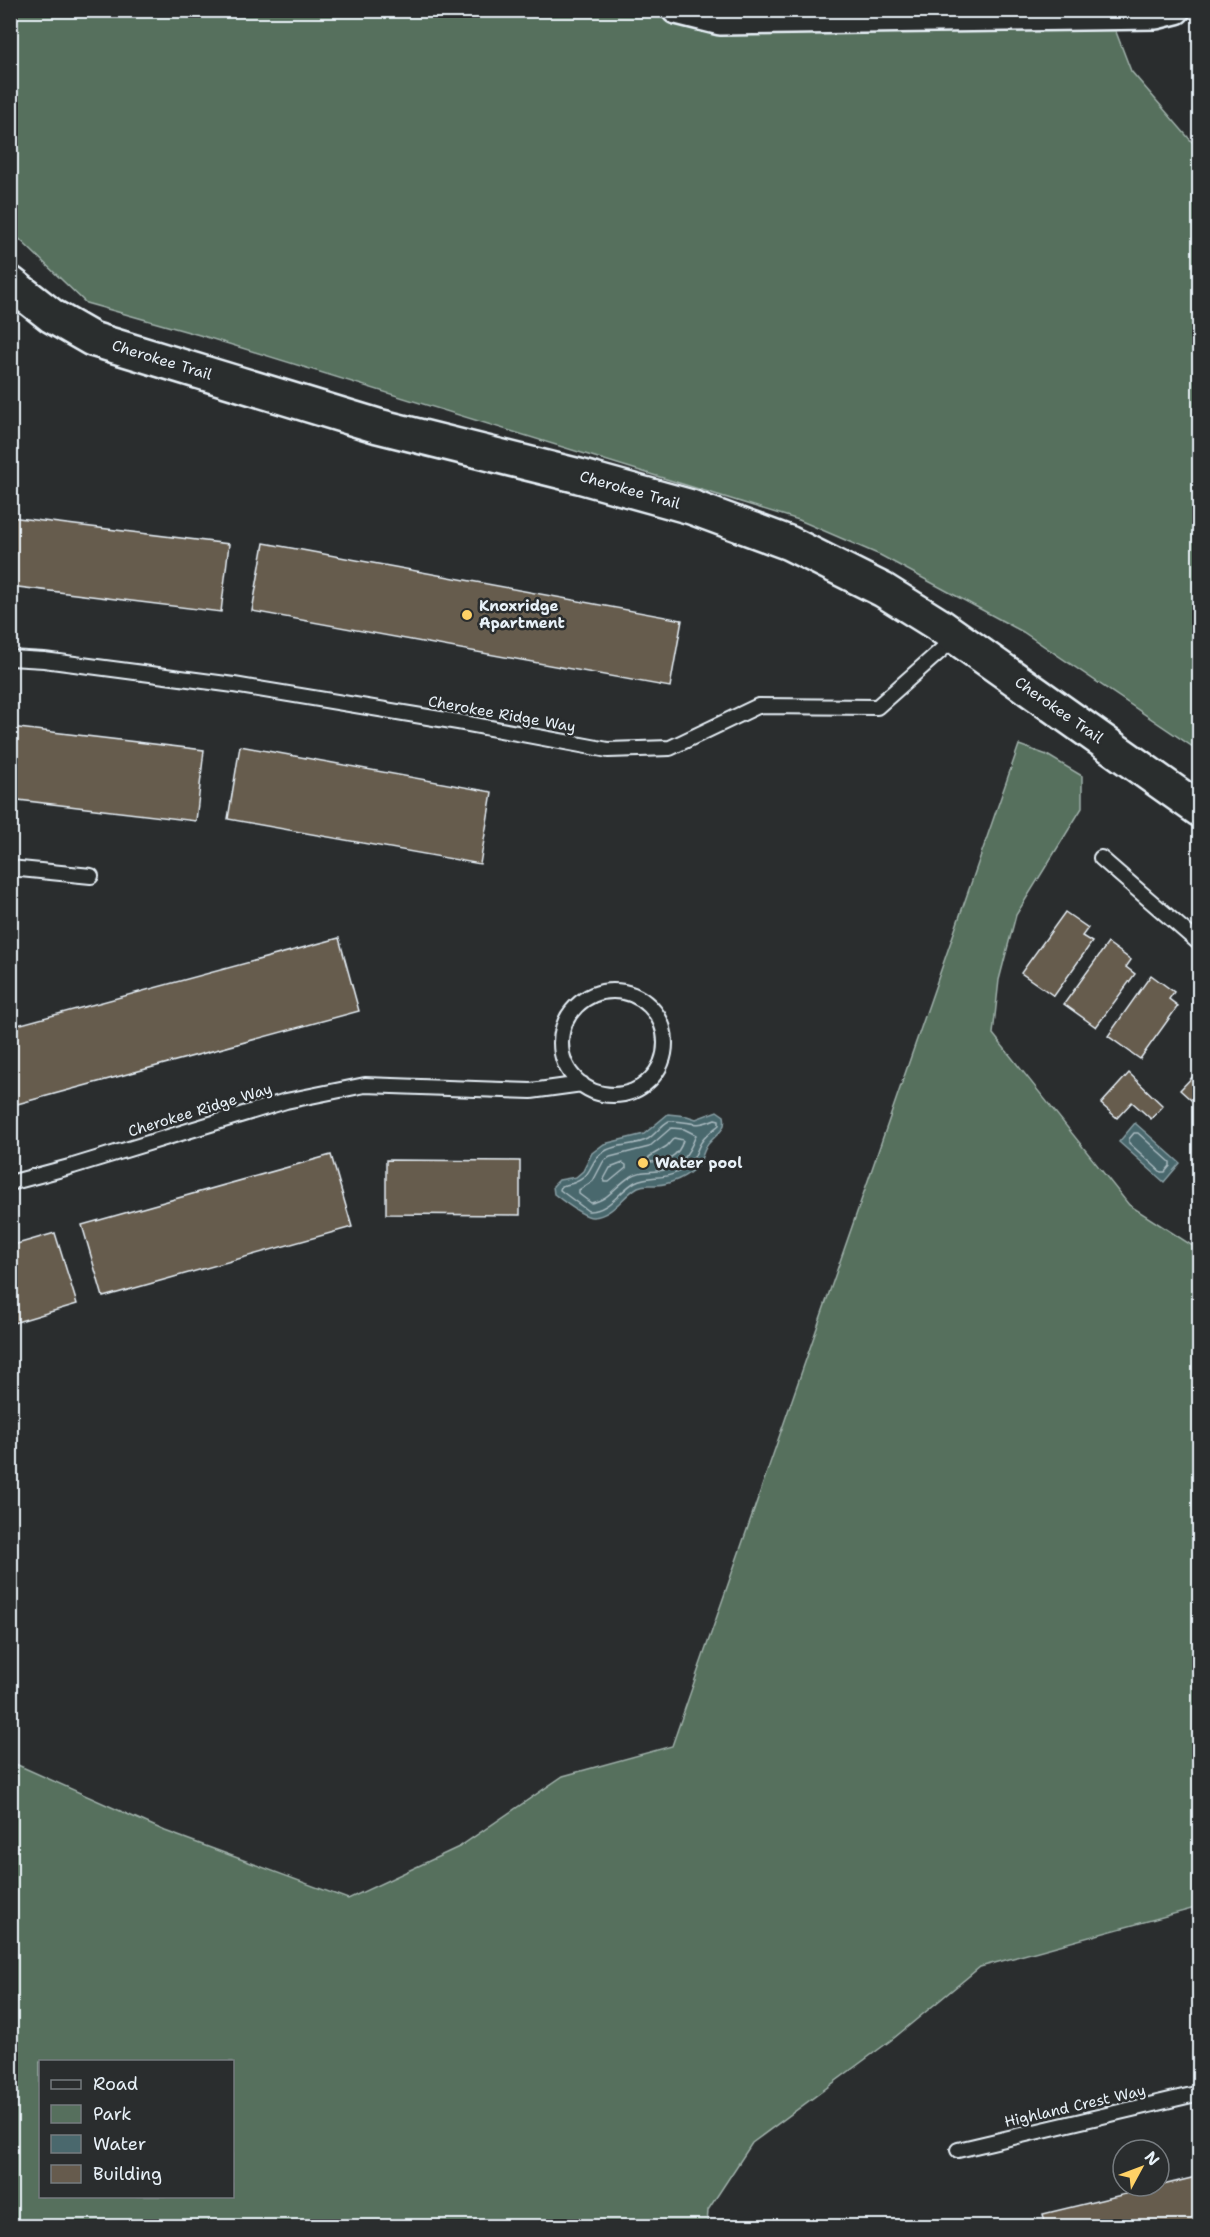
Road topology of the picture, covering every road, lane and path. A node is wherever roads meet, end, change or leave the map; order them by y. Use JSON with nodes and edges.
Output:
{"nodes":[{"id":1,"x":676,"y":10,"type":"edge"},
{"id":2,"x":1176,"y":10,"type":"edge"},
{"id":3,"x":10,"y":283,"type":"edge"},
{"id":4,"x":956,"y":637,"type":"junction"},
{"id":5,"x":10,"y":658,"type":"edge"},
{"id":6,"x":1200,"y":810,"type":"edge"},
{"id":7,"x":1101,"y":858,"type":"dead end"},
{"id":8,"x":10,"y":868,"type":"edge"},
{"id":9,"x":91,"y":876,"type":"dead end"},
{"id":10,"x":1200,"y":944,"type":"edge"},
{"id":11,"x":582,"y":1084,"type":"junction"},
{"id":12,"x":10,"y":1183,"type":"edge"},
{"id":13,"x":1200,"y":2093,"type":"edge"},
{"id":14,"x":958,"y":2150,"type":"dead end"}],
"edges":[{"from":1,"to":2,"type":"street"},
{"from":3,"to":4,"type":"street","name":"Cherokee Trail"},
{"from":4,"to":5,"type":"lane","name":"Cherokee Ridge Way"},
{"from":4,"to":6,"type":"street","name":"Cherokee Trail"},
{"from":7,"to":10,"type":"lane"},
{"from":8,"to":9,"type":"lane"},
{"from":11,"to":11,"type":"lane","name":"Cherokee Ridge Way"},
{"from":11,"to":12,"type":"lane","name":"Cherokee Ridge Way"},
{"from":13,"to":14,"type":"lane","name":"Highland Crest Way"}]}
